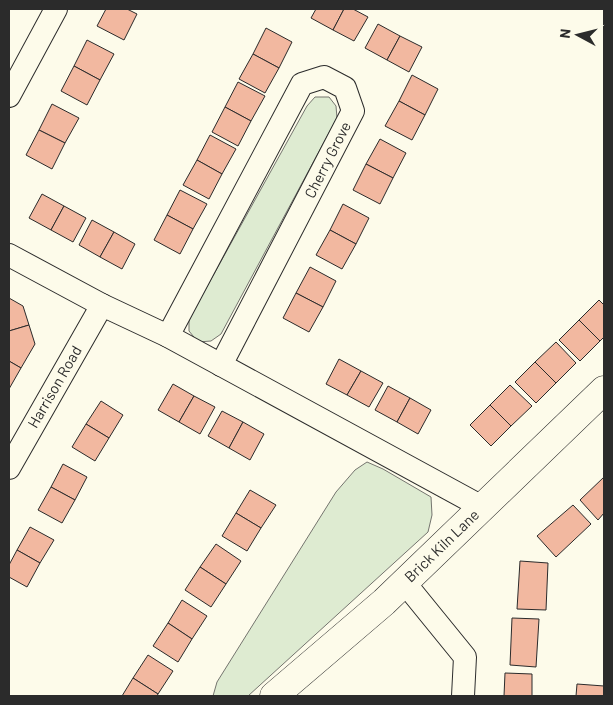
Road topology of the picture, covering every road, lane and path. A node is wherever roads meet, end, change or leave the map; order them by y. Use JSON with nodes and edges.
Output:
{"nodes":[{"id":1,"x":56,"y":9,"type":"edge"},
{"id":2,"x":9,"y":96,"type":"edge"},
{"id":3,"x":9,"y":254,"type":"edge"},
{"id":4,"x":102,"y":305,"type":"junction"},
{"id":5,"x":168,"y":336,"type":"junction"},
{"id":6,"x":221,"y":365,"type":"junction"},
{"id":7,"x":604,"y":390,"type":"edge"},
{"id":8,"x":9,"y":468,"type":"edge"},
{"id":9,"x":482,"y":507,"type":"junction"},
{"id":10,"x":404,"y":582,"type":"junction"},
{"id":11,"x":274,"y":696,"type":"edge"},
{"id":12,"x":464,"y":696,"type":"edge"}],
"edges":[{"from":1,"to":2,"type":"street"},
{"from":3,"to":4,"type":"street"},
{"from":4,"to":5,"type":"street"},
{"from":4,"to":8,"type":"street","name":"Harrison Road"},
{"from":5,"to":6,"type":"street"},
{"from":5,"to":6,"type":"street","name":"Cherry Grove"},
{"from":6,"to":9,"type":"street"},
{"from":7,"to":9,"type":"street","name":"Brick Kiln Lane"},
{"from":9,"to":10,"type":"street","name":"Brick Kiln Lane"},
{"from":10,"to":11,"type":"street","name":"Brick Kiln Lane"},
{"from":10,"to":12,"type":"street"}]}
